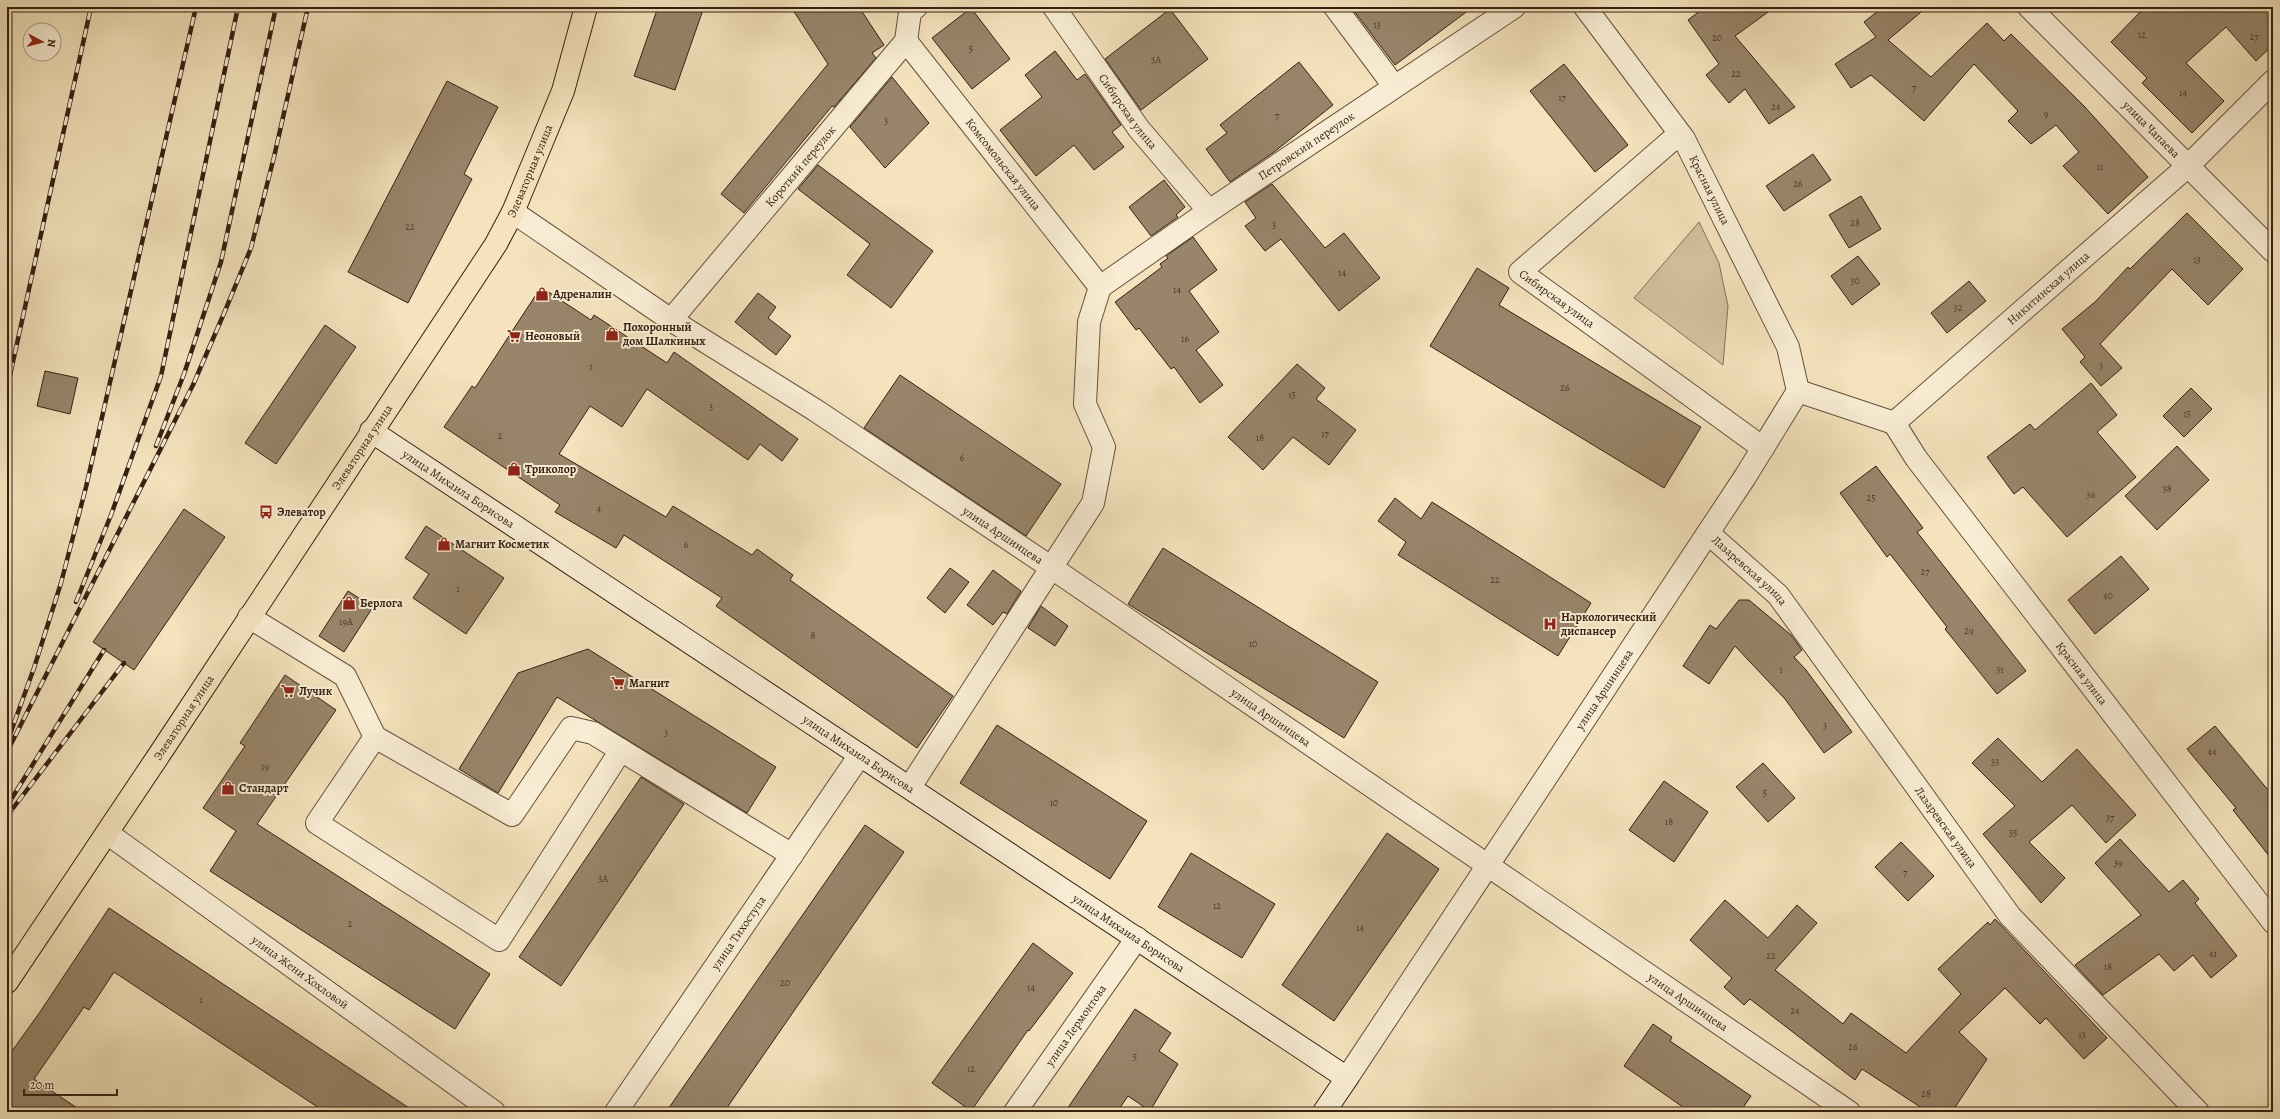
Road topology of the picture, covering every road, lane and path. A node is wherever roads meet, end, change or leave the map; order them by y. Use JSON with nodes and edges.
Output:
{"nodes":[{"id":1,"x":586,"y":7,"type":"edge"},
{"id":2,"x":916,"y":7,"type":"edge"},
{"id":3,"x":1054,"y":7,"type":"edge"},
{"id":4,"x":1335,"y":7,"type":"edge"},
{"id":5,"x":1514,"y":7,"type":"edge"},
{"id":6,"x":1585,"y":7,"type":"edge"},
{"id":7,"x":2029,"y":7,"type":"edge"},
{"id":8,"x":906,"y":42,"type":"junction"},
{"id":9,"x":2273,"y":81,"type":"edge"},
{"id":10,"x":1394,"y":86,"type":"junction"},
{"id":11,"x":1679,"y":134,"type":"junction"},
{"id":12,"x":2188,"y":166,"type":"junction"},
{"id":13,"x":1209,"y":211,"type":"junction"},
{"id":14,"x":512,"y":212,"type":"junction"},
{"id":15,"x":2273,"y":251,"type":"edge"},
{"id":16,"x":1100,"y":287,"type":"junction"},
{"id":17,"x":671,"y":320,"type":"junction"},
{"id":18,"x":1798,"y":391,"type":"junction"},
{"id":19,"x":1894,"y":423,"type":"junction"},
{"id":20,"x":371,"y":431,"type":"junction"},
{"id":21,"x":1763,"y":448,"type":"junction"},
{"id":22,"x":1708,"y":533,"type":"junction"},
{"id":23,"x":1052,"y":568,"type":"junction"},
{"id":24,"x":249,"y":617,"type":"junction"},
{"id":25,"x":375,"y":737,"type":"junction"},
{"id":26,"x":621,"y":750,"type":"junction"},
{"id":27,"x":860,"y":755,"type":"junction"},
{"id":28,"x":910,"y":787,"type":"junction"},
{"id":29,"x":107,"y":833,"type":"junction"},
{"id":30,"x":792,"y":855,"type":"junction"},
{"id":31,"x":1487,"y":866,"type":"junction"},
{"id":32,"x":2273,"y":922,"type":"edge"},
{"id":33,"x":1137,"y":938,"type":"junction"},
{"id":34,"x":7,"y":982,"type":"edge"},
{"id":35,"x":1347,"y":1078,"type":"junction"},
{"id":36,"x":494,"y":1112,"type":"edge"},
{"id":37,"x":616,"y":1112,"type":"edge"},
{"id":38,"x":1015,"y":1112,"type":"edge"},
{"id":39,"x":1324,"y":1112,"type":"edge"},
{"id":40,"x":1849,"y":1112,"type":"edge"},
{"id":41,"x":2198,"y":1112,"type":"edge"}],
"edges":[{"from":1,"to":14,"type":"main road","name":"Элеваторная улица"},
{"from":2,"to":8,"type":"street"},
{"from":3,"to":13,"type":"street","name":"Сибирская улица"},
{"from":4,"to":10,"type":"street"},
{"from":5,"to":10,"type":"street","name":"Петровский переулок"},
{"from":6,"to":11,"type":"street","name":"Красная улица"},
{"from":7,"to":12,"type":"street","name":"улица Чапаева"},
{"from":8,"to":16,"type":"street","name":"Комсомольская улица"},
{"from":8,"to":17,"type":"street","name":"Короткий переулок"},
{"from":9,"to":12,"type":"street","name":"Никитинская улица"},
{"from":10,"to":13,"type":"street","name":"Петровский переулок"},
{"from":11,"to":18,"type":"street","name":"Красная улица"},
{"from":11,"to":21,"type":"street","name":"Сибирская улица"},
{"from":12,"to":15,"type":"street","name":"улица Чапаева"},
{"from":12,"to":19,"type":"street","name":"Никитинская улица"},
{"from":13,"to":16,"type":"street","name":"Петровский переулок"},
{"from":14,"to":17,"type":"street","name":"улица Аршинцева"},
{"from":14,"to":20,"type":"main road","name":"Элеваторная улица"},
{"from":16,"to":23,"type":"street"},
{"from":17,"to":23,"type":"street","name":"улица Аршинцева"},
{"from":18,"to":19,"type":"street"},
{"from":18,"to":21,"type":"street","name":"улица Аршинцева"},
{"from":19,"to":32,"type":"street","name":"Красная улица"},
{"from":20,"to":24,"type":"main road","name":"Элеваторная улица"},
{"from":20,"to":27,"type":"street","name":"улица Михаила Борисова"},
{"from":21,"to":22,"type":"street","name":"улица Аршинцева"},
{"from":22,"to":31,"type":"street","name":"улица Аршинцева"},
{"from":22,"to":41,"type":"street","name":"Лазаревская улица"},
{"from":23,"to":28,"type":"street"},
{"from":23,"to":31,"type":"street","name":"улица Аршинцева"},
{"from":24,"to":25,"type":"street"},
{"from":24,"to":29,"type":"main road","name":"Элеваторная улица"},
{"from":25,"to":26,"type":"street"},
{"from":25,"to":26,"type":"street"},
{"from":26,"to":30,"type":"street"},
{"from":27,"to":28,"type":"street","name":"улица Михаила Борисова"},
{"from":27,"to":30,"type":"street","name":"улица Тихоступа"},
{"from":28,"to":33,"type":"street","name":"улица Михаила Борисова"},
{"from":29,"to":34,"type":"main road","name":"Элеваторная улица"},
{"from":29,"to":36,"type":"street","name":"улица Жени Хохловой"},
{"from":30,"to":37,"type":"street","name":"улица Тихоступа"},
{"from":31,"to":35,"type":"street","name":"улица Аршинцева"},
{"from":31,"to":40,"type":"street","name":"улица Аршинцева"},
{"from":33,"to":35,"type":"street","name":"улица Михаила Борисова"},
{"from":33,"to":38,"type":"street","name":"улица Лермонтова"},
{"from":35,"to":39,"type":"street","name":"улица Аршинцева"}]}
